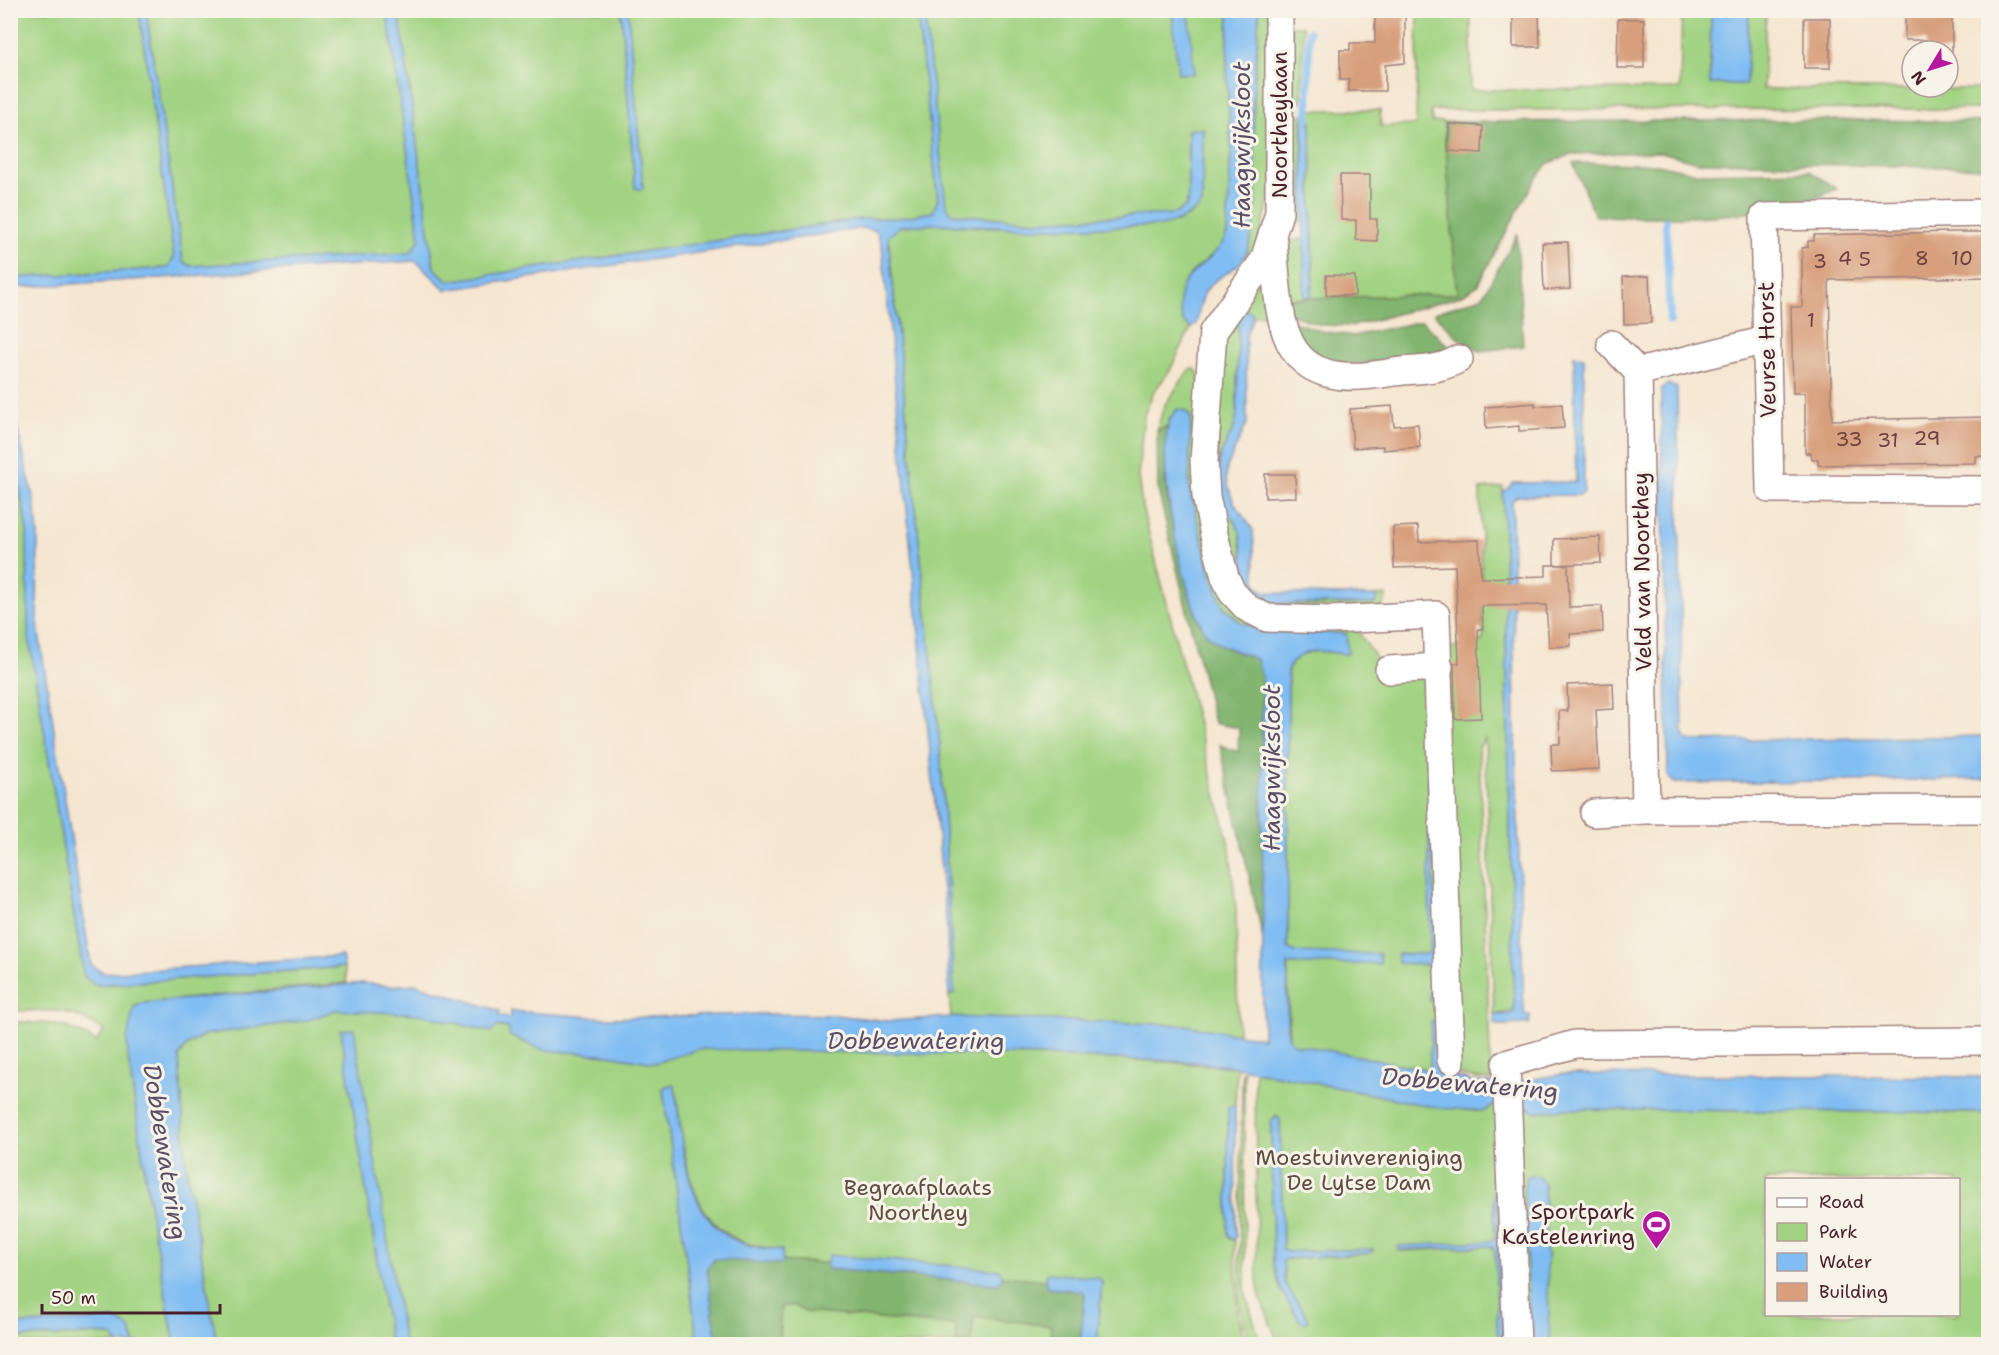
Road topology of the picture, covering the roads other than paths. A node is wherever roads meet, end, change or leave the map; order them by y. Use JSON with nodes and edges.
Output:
{"nodes":[{"id":1,"x":1279,"y":10,"type":"edge"},
{"id":2,"x":1989,"y":213,"type":"edge"},
{"id":3,"x":1273,"y":239,"type":"junction"},
{"id":4,"x":1766,"y":340,"type":"junction"},
{"id":5,"x":1611,"y":344,"type":"dead end"},
{"id":6,"x":1459,"y":359,"type":"dead end"},
{"id":7,"x":1638,"y":372,"type":"junction"},
{"id":8,"x":1989,"y":490,"type":"edge"},
{"id":9,"x":1439,"y":667,"type":"junction"},
{"id":10,"x":1389,"y":670,"type":"dead end"},
{"id":11,"x":1989,"y":809,"type":"edge"},
{"id":12,"x":1646,"y":810,"type":"junction"},
{"id":13,"x":1594,"y":813,"type":"dead end"},
{"id":14,"x":1989,"y":1041,"type":"edge"},
{"id":15,"x":1451,"y":1060,"type":"dead end"},
{"id":16,"x":1517,"y":1344,"type":"edge"}],
"edges":[{"from":1,"to":3,"type":"street","name":"Noortheylaan"},
{"from":2,"to":4,"type":"street","name":"Veurse Horst"},
{"from":3,"to":6,"type":"street","name":"Noortheylaan"},
{"from":3,"to":9,"type":"street","name":"Noortheylaan"},
{"from":4,"to":7,"type":"street"},
{"from":4,"to":8,"type":"street","name":"Veurse Horst"},
{"from":5,"to":7,"type":"street"},
{"from":7,"to":12,"type":"street","name":"Veld van Noorthey"},
{"from":9,"to":10,"type":"street"},
{"from":9,"to":15,"type":"street"},
{"from":11,"to":12,"type":"street"},
{"from":12,"to":13,"type":"street"},
{"from":14,"to":16,"type":"street"}]}
